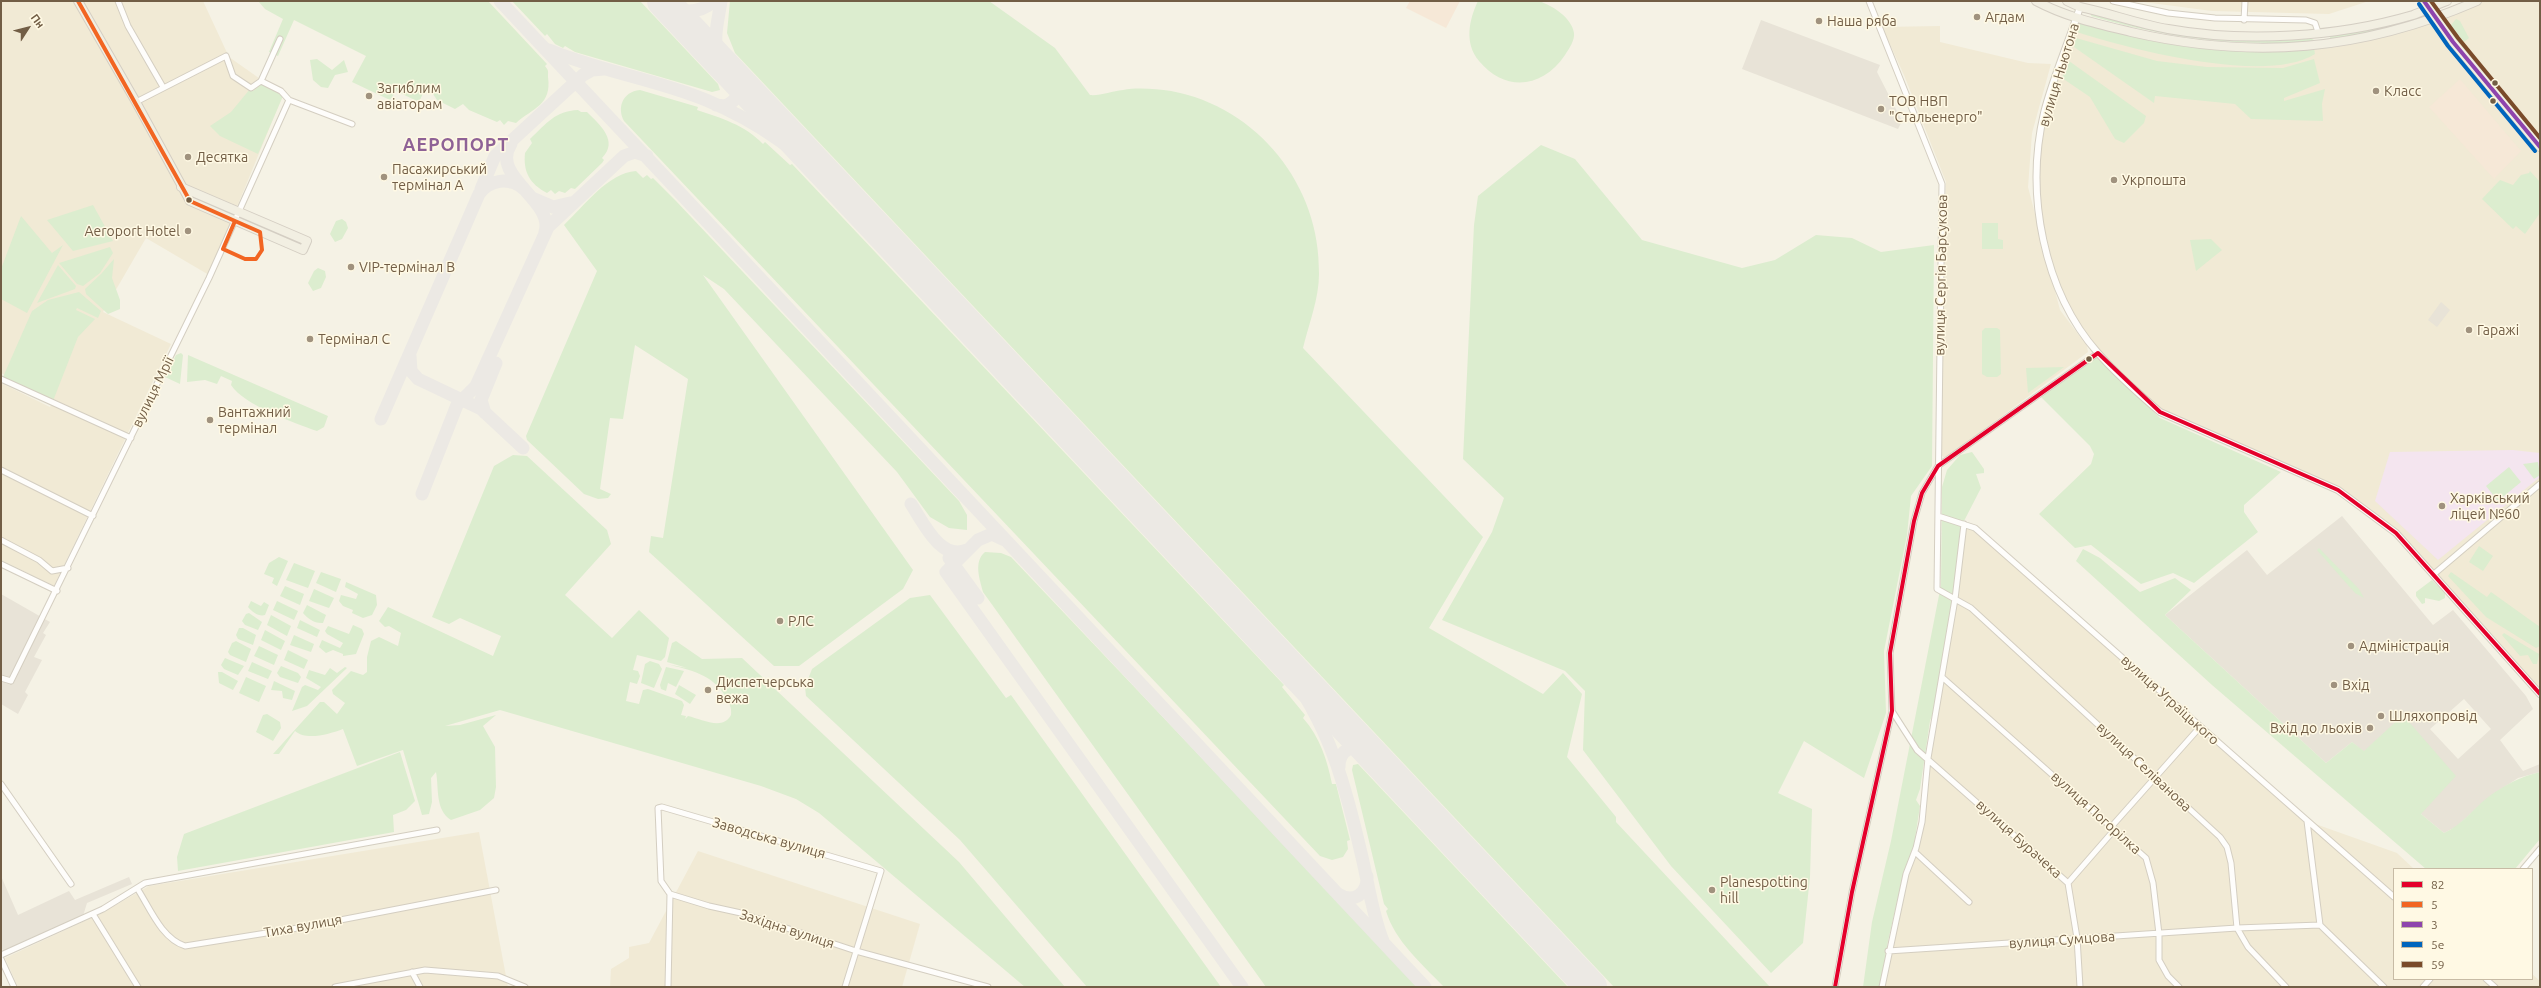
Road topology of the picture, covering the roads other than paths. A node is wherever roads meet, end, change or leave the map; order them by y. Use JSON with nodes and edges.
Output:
{"nodes":[{"id":1,"x":78,"y":1,"type":"edge"},
{"id":2,"x":118,"y":1,"type":"edge"},
{"id":3,"x":1869,"y":1,"type":"edge"},
{"id":4,"x":2036,"y":1,"type":"edge"},
{"id":5,"x":2067,"y":1,"type":"edge"},
{"id":6,"x":2113,"y":1,"type":"edge"},
{"id":7,"x":2245,"y":1,"type":"edge"},
{"id":8,"x":2424,"y":1,"type":"edge"},
{"id":9,"x":2447,"y":1,"type":"edge"},
{"id":10,"x":2477,"y":1,"type":"edge"},
{"id":11,"x":2123,"y":3,"type":"edge"},
{"id":12,"x":2080,"y":4,"type":"edge"},
{"id":13,"x":2428,"y":8,"type":"junction"},
{"id":14,"x":2076,"y":18,"type":"junction"},
{"id":15,"x":2436,"y":19,"type":"junction"},
{"id":16,"x":2244,"y":20,"type":"junction"},
{"id":17,"x":2318,"y":32,"type":"junction"},
{"id":18,"x":280,"y":39,"type":"dead end"},
{"id":19,"x":2319,"y":44,"type":"junction"},
{"id":20,"x":261,"y":81,"type":"junction"},
{"id":21,"x":163,"y":87,"type":"junction"},
{"id":22,"x":289,"y":100,"type":"junction"},
{"id":23,"x":136,"y":102,"type":"junction"},
{"id":24,"x":352,"y":124,"type":"dead end"},
{"id":25,"x":2540,"y":147,"type":"edge"},
{"id":26,"x":181,"y":187,"type":"junction"},
{"id":27,"x":239,"y":212,"type":"junction"},
{"id":28,"x":234,"y":222,"type":"junction"},
{"id":29,"x":2098,"y":353,"type":"junction"},
{"id":30,"x":1,"y":379,"type":"edge"},
{"id":31,"x":131,"y":438,"type":"junction"},
{"id":32,"x":1938,"y":466,"type":"junction"},
{"id":33,"x":1,"y":470,"type":"edge"},
{"id":34,"x":2540,"y":484,"type":"edge"},
{"id":35,"x":93,"y":516,"type":"junction"},
{"id":36,"x":1938,"y":516,"type":"junction"},
{"id":37,"x":1964,"y":524,"type":"junction"},
{"id":38,"x":1,"y":540,"type":"edge"},
{"id":39,"x":1,"y":564,"type":"edge"},
{"id":40,"x":68,"y":568,"type":"junction"},
{"id":41,"x":2434,"y":574,"type":"junction"},
{"id":42,"x":1937,"y":589,"type":"joint"},
{"id":43,"x":57,"y":591,"type":"junction"},
{"id":44,"x":1955,"y":599,"type":"junction"},
{"id":45,"x":1942,"y":677,"type":"junction"},
{"id":46,"x":1,"y":678,"type":"edge"},
{"id":47,"x":11,"y":681,"type":"junction"},
{"id":48,"x":1,"y":683,"type":"edge"},
{"id":49,"x":2540,"y":694,"type":"edge"},
{"id":50,"x":1892,"y":711,"type":"junction"},
{"id":51,"x":2200,"y":727,"type":"junction"},
{"id":52,"x":1928,"y":758,"type":"junction"},
{"id":53,"x":2155,"y":776,"type":"junction"},
{"id":54,"x":1,"y":784,"type":"edge"},
{"id":55,"x":2307,"y":821,"type":"junction"},
{"id":56,"x":2114,"y":827,"type":"junction"},
{"id":57,"x":437,"y":830,"type":"dead end"},
{"id":58,"x":2540,"y":849,"type":"edge"},
{"id":59,"x":1915,"y":852,"type":"junction"},
{"id":60,"x":2524,"y":868,"type":"edge"},
{"id":61,"x":2068,"y":883,"type":"junction"},
{"id":62,"x":71,"y":884,"type":"dead end"},
{"id":63,"x":137,"y":888,"type":"junction"},
{"id":64,"x":496,"y":890,"type":"dead end"},
{"id":65,"x":670,"y":894,"type":"junction"},
{"id":66,"x":2393,"y":896,"type":"edge"},
{"id":67,"x":1969,"y":902,"type":"dead end"},
{"id":68,"x":93,"y":914,"type":"junction"},
{"id":69,"x":2320,"y":925,"type":"junction"},
{"id":70,"x":2237,"y":928,"type":"junction"},
{"id":71,"x":2159,"y":934,"type":"junction"},
{"id":72,"x":2077,"y":938,"type":"junction"},
{"id":73,"x":856,"y":951,"type":"junction"},
{"id":74,"x":1888,"y":951,"type":"junction"},
{"id":75,"x":1,"y":955,"type":"edge"},
{"id":76,"x":1,"y":958,"type":"edge"},
{"id":77,"x":412,"y":972,"type":"junction"},
{"id":78,"x":2487,"y":980,"type":"edge"},
{"id":79,"x":352,"y":985,"type":"edge"},
{"id":80,"x":14,"y":987,"type":"edge"},
{"id":81,"x":138,"y":987,"type":"edge"},
{"id":82,"x":335,"y":987,"type":"edge"},
{"id":83,"x":420,"y":987,"type":"edge"},
{"id":84,"x":525,"y":987,"type":"edge"},
{"id":85,"x":668,"y":987,"type":"edge"},
{"id":86,"x":845,"y":987,"type":"edge"},
{"id":87,"x":988,"y":987,"type":"edge"},
{"id":88,"x":1835,"y":987,"type":"edge"},
{"id":89,"x":1882,"y":987,"type":"edge"},
{"id":90,"x":2080,"y":987,"type":"edge"},
{"id":91,"x":2179,"y":987,"type":"edge"},
{"id":92,"x":2286,"y":987,"type":"edge"},
{"id":93,"x":2384,"y":987,"type":"edge"},
{"id":94,"x":2495,"y":987,"type":"edge"}],
"edges":[{"from":1,"to":23,"type":"main road"},
{"from":2,"to":21,"type":"street"},
{"from":3,"to":32,"type":"street","name":"вулиця Сергія Барсукова"},
{"from":4,"to":14,"type":"main road"},
{"from":5,"to":12,"type":"main road"},
{"from":6,"to":11,"type":"street"},
{"from":7,"to":16,"type":"street"},
{"from":8,"to":13,"type":"main road"},
{"from":9,"to":13,"type":"main road"},
{"from":10,"to":15,"type":"main road"},
{"from":11,"to":16,"type":"street"},
{"from":12,"to":14,"type":"street","name":"вулиця Ньютона"},
{"from":12,"to":17,"type":"main road"},
{"from":13,"to":15,"type":"main road"},
{"from":13,"to":17,"type":"main road"},
{"from":14,"to":19,"type":"main road"},
{"from":14,"to":29,"type":"street","name":"вулиця Ньютона"},
{"from":15,"to":19,"type":"main road"},
{"from":15,"to":25,"type":"main road"},
{"from":16,"to":17,"type":"street"},
{"from":17,"to":19,"type":"main road"},
{"from":18,"to":20,"type":"street"},
{"from":20,"to":21,"type":"street"},
{"from":20,"to":22,"type":"street"},
{"from":21,"to":23,"type":"street"},
{"from":22,"to":24,"type":"street"},
{"from":22,"to":27,"type":"street","name":"вулиця Мрії"},
{"from":23,"to":26,"type":"main road"},
{"from":26,"to":27,"type":"main road"},
{"from":26,"to":28,"type":"main road"},
{"from":27,"to":28,"type":"street","name":"вулиця Мрії"},
{"from":27,"to":28,"type":"main road"},
{"from":28,"to":31,"type":"street","name":"вулиця Мрії"},
{"from":29,"to":32,"type":"street"},
{"from":29,"to":41,"type":"street","name":"вулиця Ньютона"},
{"from":30,"to":31,"type":"street"},
{"from":31,"to":35,"type":"street","name":"вулиця Мрії"},
{"from":32,"to":36,"type":"street","name":"вулиця Сергія Барсукова"},
{"from":32,"to":50,"type":"street"},
{"from":33,"to":35,"type":"street"},
{"from":34,"to":41,"type":"street"},
{"from":35,"to":40,"type":"street","name":"вулиця Мрії"},
{"from":36,"to":37,"type":"street","name":"вулиця Уграїцького"},
{"from":36,"to":42,"type":"street","name":"вулиця Сергія Барсукова"},
{"from":37,"to":44,"type":"street"},
{"from":37,"to":51,"type":"street","name":"вулиця Уграїцького"},
{"from":38,"to":40,"type":"street"},
{"from":39,"to":43,"type":"street"},
{"from":40,"to":43,"type":"street","name":"вулиця Мрії"},
{"from":41,"to":49,"type":"street","name":"вулиця Ньютона"},
{"from":42,"to":44,"type":"street","name":"вулиця Селіванова"},
{"from":43,"to":47,"type":"street","name":"вулиця Мрії"},
{"from":44,"to":45,"type":"street"},
{"from":44,"to":53,"type":"street","name":"вулиця Селіванова"},
{"from":45,"to":52,"type":"street"},
{"from":45,"to":56,"type":"street","name":"вулиця Погорілка"},
{"from":46,"to":47,"type":"street"},
{"from":47,"to":48,"type":"street"},
{"from":50,"to":52,"type":"street","name":"вулиця Бурачека"},
{"from":50,"to":88,"type":"street"},
{"from":51,"to":53,"type":"street"},
{"from":51,"to":55,"type":"street","name":"вулиця Уграїцького"},
{"from":52,"to":59,"type":"street"},
{"from":52,"to":61,"type":"street","name":"вулиця Бурачека"},
{"from":53,"to":56,"type":"street"},
{"from":53,"to":70,"type":"street","name":"вулиця Селіванова"},
{"from":54,"to":62,"type":"street"},
{"from":55,"to":66,"type":"street","name":"вулиця Уграїцького"},
{"from":55,"to":69,"type":"street"},
{"from":56,"to":61,"type":"street"},
{"from":56,"to":71,"type":"street","name":"вулиця Погорілка"},
{"from":57,"to":63,"type":"street"},
{"from":58,"to":60,"type":"street"},
{"from":59,"to":67,"type":"street"},
{"from":59,"to":74,"type":"street"},
{"from":61,"to":72,"type":"street","name":"вулиця Бурачека"},
{"from":63,"to":64,"type":"street","name":"Тиха вулиця"},
{"from":63,"to":68,"type":"street"},
{"from":65,"to":73,"type":"street","name":"Західна вулиця"},
{"from":65,"to":73,"type":"street","name":"Заводська вулиця"},
{"from":65,"to":85,"type":"street"},
{"from":68,"to":75,"type":"street"},
{"from":68,"to":81,"type":"street"},
{"from":69,"to":70,"type":"street","name":"вулиця Сумцова"},
{"from":69,"to":93,"type":"street"},
{"from":70,"to":71,"type":"street","name":"вулиця Сумцова"},
{"from":70,"to":92,"type":"street","name":"вулиця Селіванова"},
{"from":71,"to":72,"type":"street","name":"вулиця Сумцова"},
{"from":71,"to":91,"type":"street","name":"вулиця Погорілка"},
{"from":72,"to":74,"type":"street","name":"вулиця Сумцова"},
{"from":72,"to":90,"type":"street","name":"вулиця Бурачека"},
{"from":73,"to":86,"type":"street"},
{"from":73,"to":87,"type":"street","name":"Західна вулиця"},
{"from":74,"to":89,"type":"street"},
{"from":76,"to":80,"type":"street"},
{"from":77,"to":79,"type":"street"},
{"from":77,"to":83,"type":"street"},
{"from":77,"to":84,"type":"street"},
{"from":78,"to":94,"type":"street"},
{"from":79,"to":82,"type":"street"}]}
